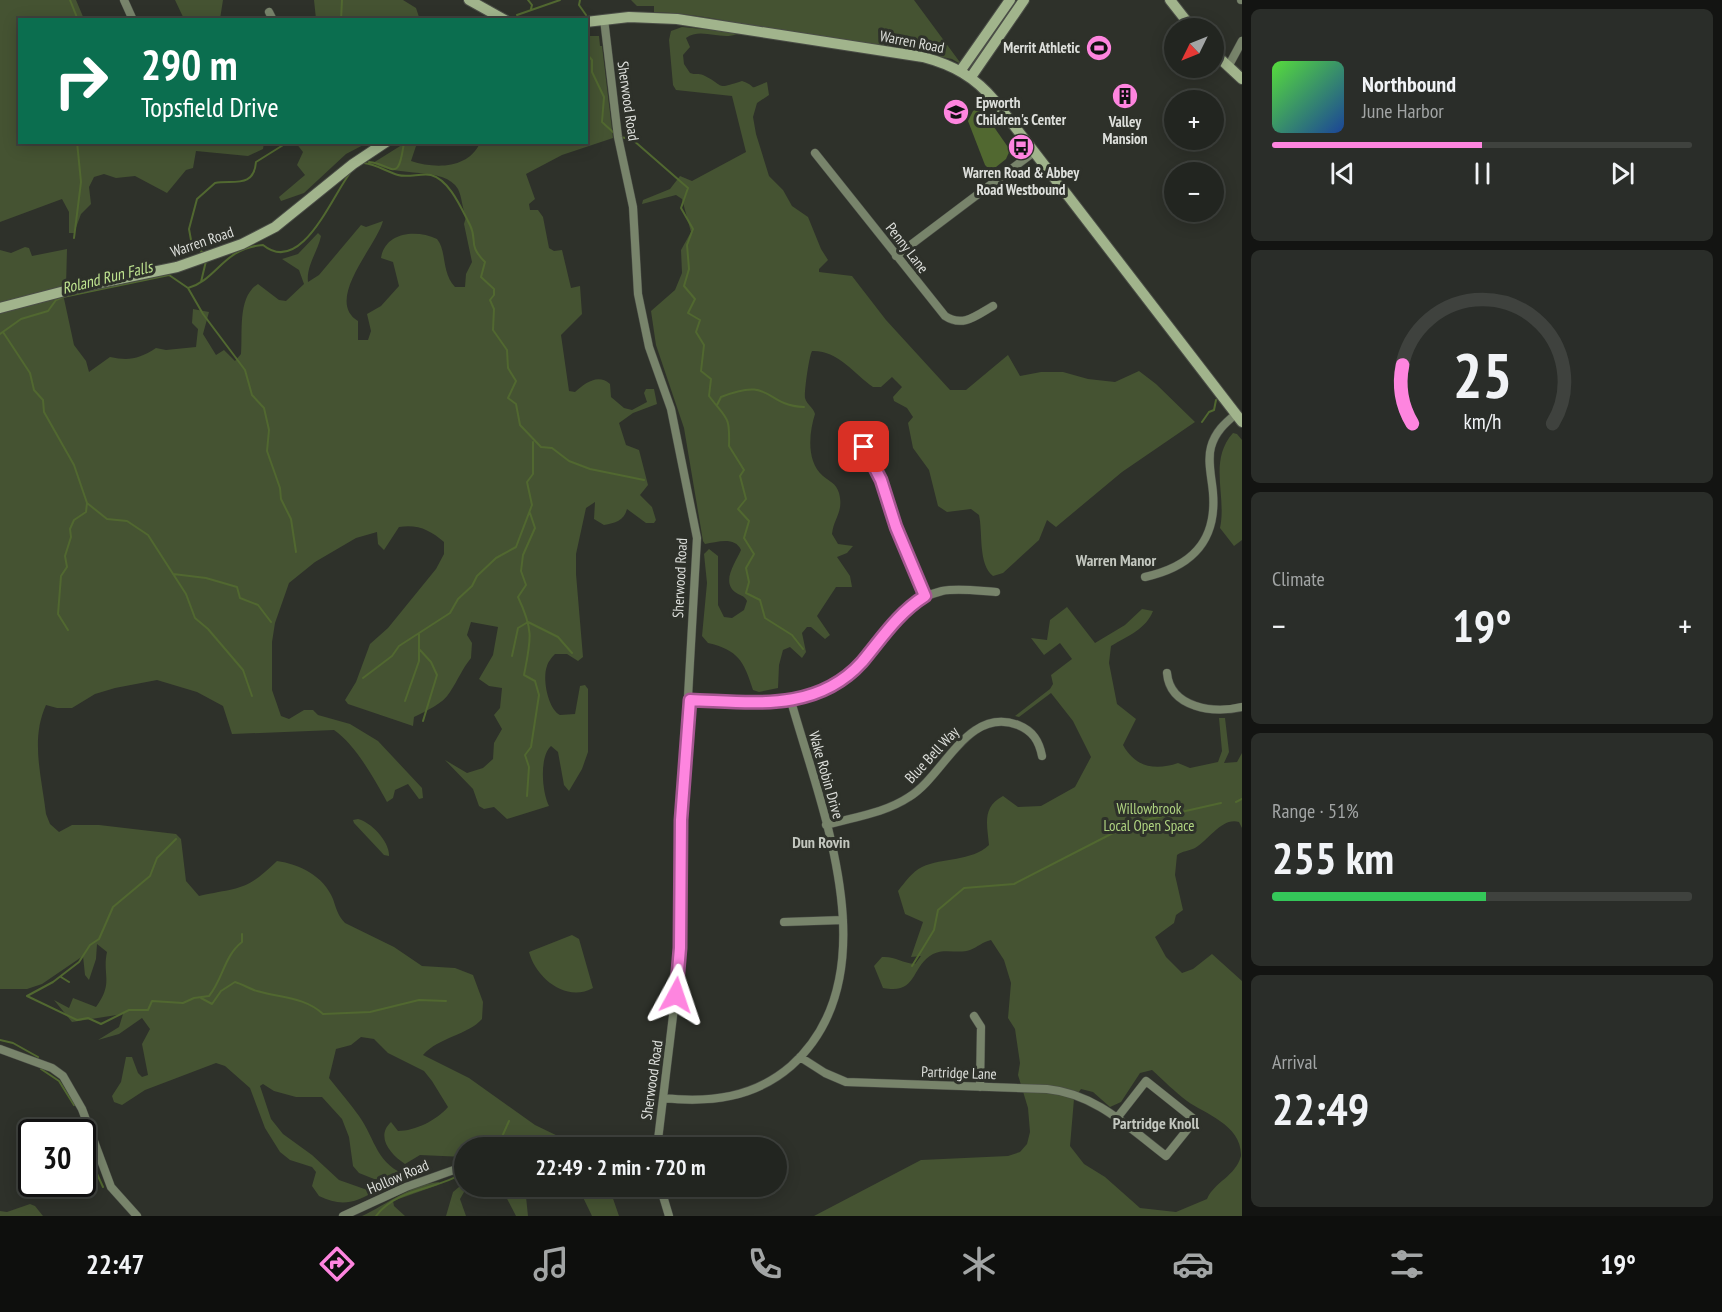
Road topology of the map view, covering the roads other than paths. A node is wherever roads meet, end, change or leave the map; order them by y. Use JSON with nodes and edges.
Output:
{"nodes":[{"id":1,"x":124,"y":0,"type":"edge"},
{"id":2,"x":469,"y":0,"type":"edge"},
{"id":3,"x":1010,"y":0,"type":"edge"},
{"id":4,"x":1024,"y":0,"type":"edge"},
{"id":5,"x":1170,"y":0,"type":"edge"},
{"id":6,"x":132,"y":18,"type":"edge"},
{"id":7,"x":501,"y":18,"type":"edge"},
{"id":8,"x":1184,"y":18,"type":"edge"},
{"id":9,"x":604,"y":20,"type":"junction"},
{"id":10,"x":588,"y":21,"type":"edge"},
{"id":11,"x":1242,"y":41,"type":"edge"},
{"id":12,"x":1224,"y":63,"type":"edge"},
{"id":13,"x":1228,"y":67,"type":"junction"},
{"id":14,"x":961,"y":70,"type":"junction"},
{"id":15,"x":971,"y":77,"type":"junction"},
{"id":16,"x":1242,"y":80,"type":"edge"},
{"id":17,"x":383,"y":144,"type":"edge"},
{"id":18,"x":1034,"y":152,"type":"junction"},
{"id":19,"x":815,"y":153,"type":"dead end"},
{"id":20,"x":896,"y":256,"type":"junction"},
{"id":21,"x":993,"y":306,"type":"dead end"},
{"id":22,"x":0,"y":308,"type":"edge"},
{"id":23,"x":1239,"y":418,"type":"edge"},
{"id":24,"x":858,"y":437,"type":"dead end"},
{"id":25,"x":1144,"y":577,"type":"dead end"},
{"id":26,"x":996,"y":592,"type":"dead end"},
{"id":27,"x":925,"y":596,"type":"junction"},
{"id":28,"x":1167,"y":673,"type":"dead end"},
{"id":29,"x":690,"y":700,"type":"junction"},
{"id":30,"x":791,"y":701,"type":"junction"},
{"id":31,"x":1242,"y":707,"type":"edge"},
{"id":32,"x":1042,"y":756,"type":"dead end"},
{"id":33,"x":826,"y":825,"type":"junction"},
{"id":34,"x":843,"y":920,"type":"junction"},
{"id":35,"x":784,"y":922,"type":"dead end"},
{"id":36,"x":974,"y":1016,"type":"dead end"},
{"id":37,"x":0,"y":1049,"type":"edge"},
{"id":38,"x":800,"y":1057,"type":"junction"},
{"id":39,"x":980,"y":1087,"type":"junction"},
{"id":40,"x":663,"y":1098,"type":"junction"},
{"id":41,"x":1117,"y":1118,"type":"junction"},
{"id":42,"x":658,"y":1137,"type":"edge"},
{"id":43,"x":454,"y":1170,"type":"edge"},
{"id":44,"x":663,"y":1197,"type":"edge"},
{"id":45,"x":138,"y":1216,"type":"edge"},
{"id":46,"x":344,"y":1216,"type":"edge"},
{"id":47,"x":669,"y":1216,"type":"edge"}],
"edges":[{"from":1,"to":6,"type":"street"},
{"from":2,"to":7,"type":"street"},
{"from":3,"to":14,"type":"street"},
{"from":4,"to":15,"type":"street"},
{"from":5,"to":8,"type":"street"},
{"from":9,"to":10,"type":"street","name":"Warren Road"},
{"from":9,"to":14,"type":"street","name":"Warren Road"},
{"from":9,"to":29,"type":"street","name":"Sherwood Road"},
{"from":11,"to":13,"type":"street"},
{"from":12,"to":13,"type":"street"},
{"from":13,"to":16,"type":"street"},
{"from":14,"to":15,"type":"street","name":"Warren Road"},
{"from":15,"to":18,"type":"street","name":"Warren Road"},
{"from":17,"to":22,"type":"street","name":"Warren Road"},
{"from":18,"to":20,"type":"street"},
{"from":18,"to":23,"type":"street","name":"Warren Road"},
{"from":19,"to":20,"type":"street","name":"Penny Lane"},
{"from":20,"to":21,"type":"street","name":"Penny Lane"},
{"from":23,"to":25,"type":"street"},
{"from":24,"to":27,"type":"street"},
{"from":26,"to":27,"type":"street"},
{"from":27,"to":30,"type":"street"},
{"from":28,"to":31,"type":"street"},
{"from":29,"to":30,"type":"street"},
{"from":29,"to":40,"type":"street","name":"Sherwood Road"},
{"from":30,"to":33,"type":"street","name":"Wake Robin Drive"},
{"from":32,"to":33,"type":"street","name":"Blue Bell Way"},
{"from":33,"to":34,"type":"street","name":"Wake Robin Drive"},
{"from":34,"to":35,"type":"street"},
{"from":34,"to":38,"type":"street","name":"Wake Robin Drive"},
{"from":36,"to":39,"type":"street"},
{"from":37,"to":45,"type":"street"},
{"from":38,"to":39,"type":"street","name":"Partridge Lane"},
{"from":38,"to":40,"type":"street","name":"Wake Robin Drive"},
{"from":39,"to":41,"type":"street","name":"Partridge Lane"},
{"from":40,"to":42,"type":"street","name":"Sherwood Road"},
{"from":41,"to":41,"type":"street","name":"Partridge Lane"},
{"from":43,"to":46,"type":"street","name":"Hollow Road"},
{"from":44,"to":47,"type":"street"}]}
